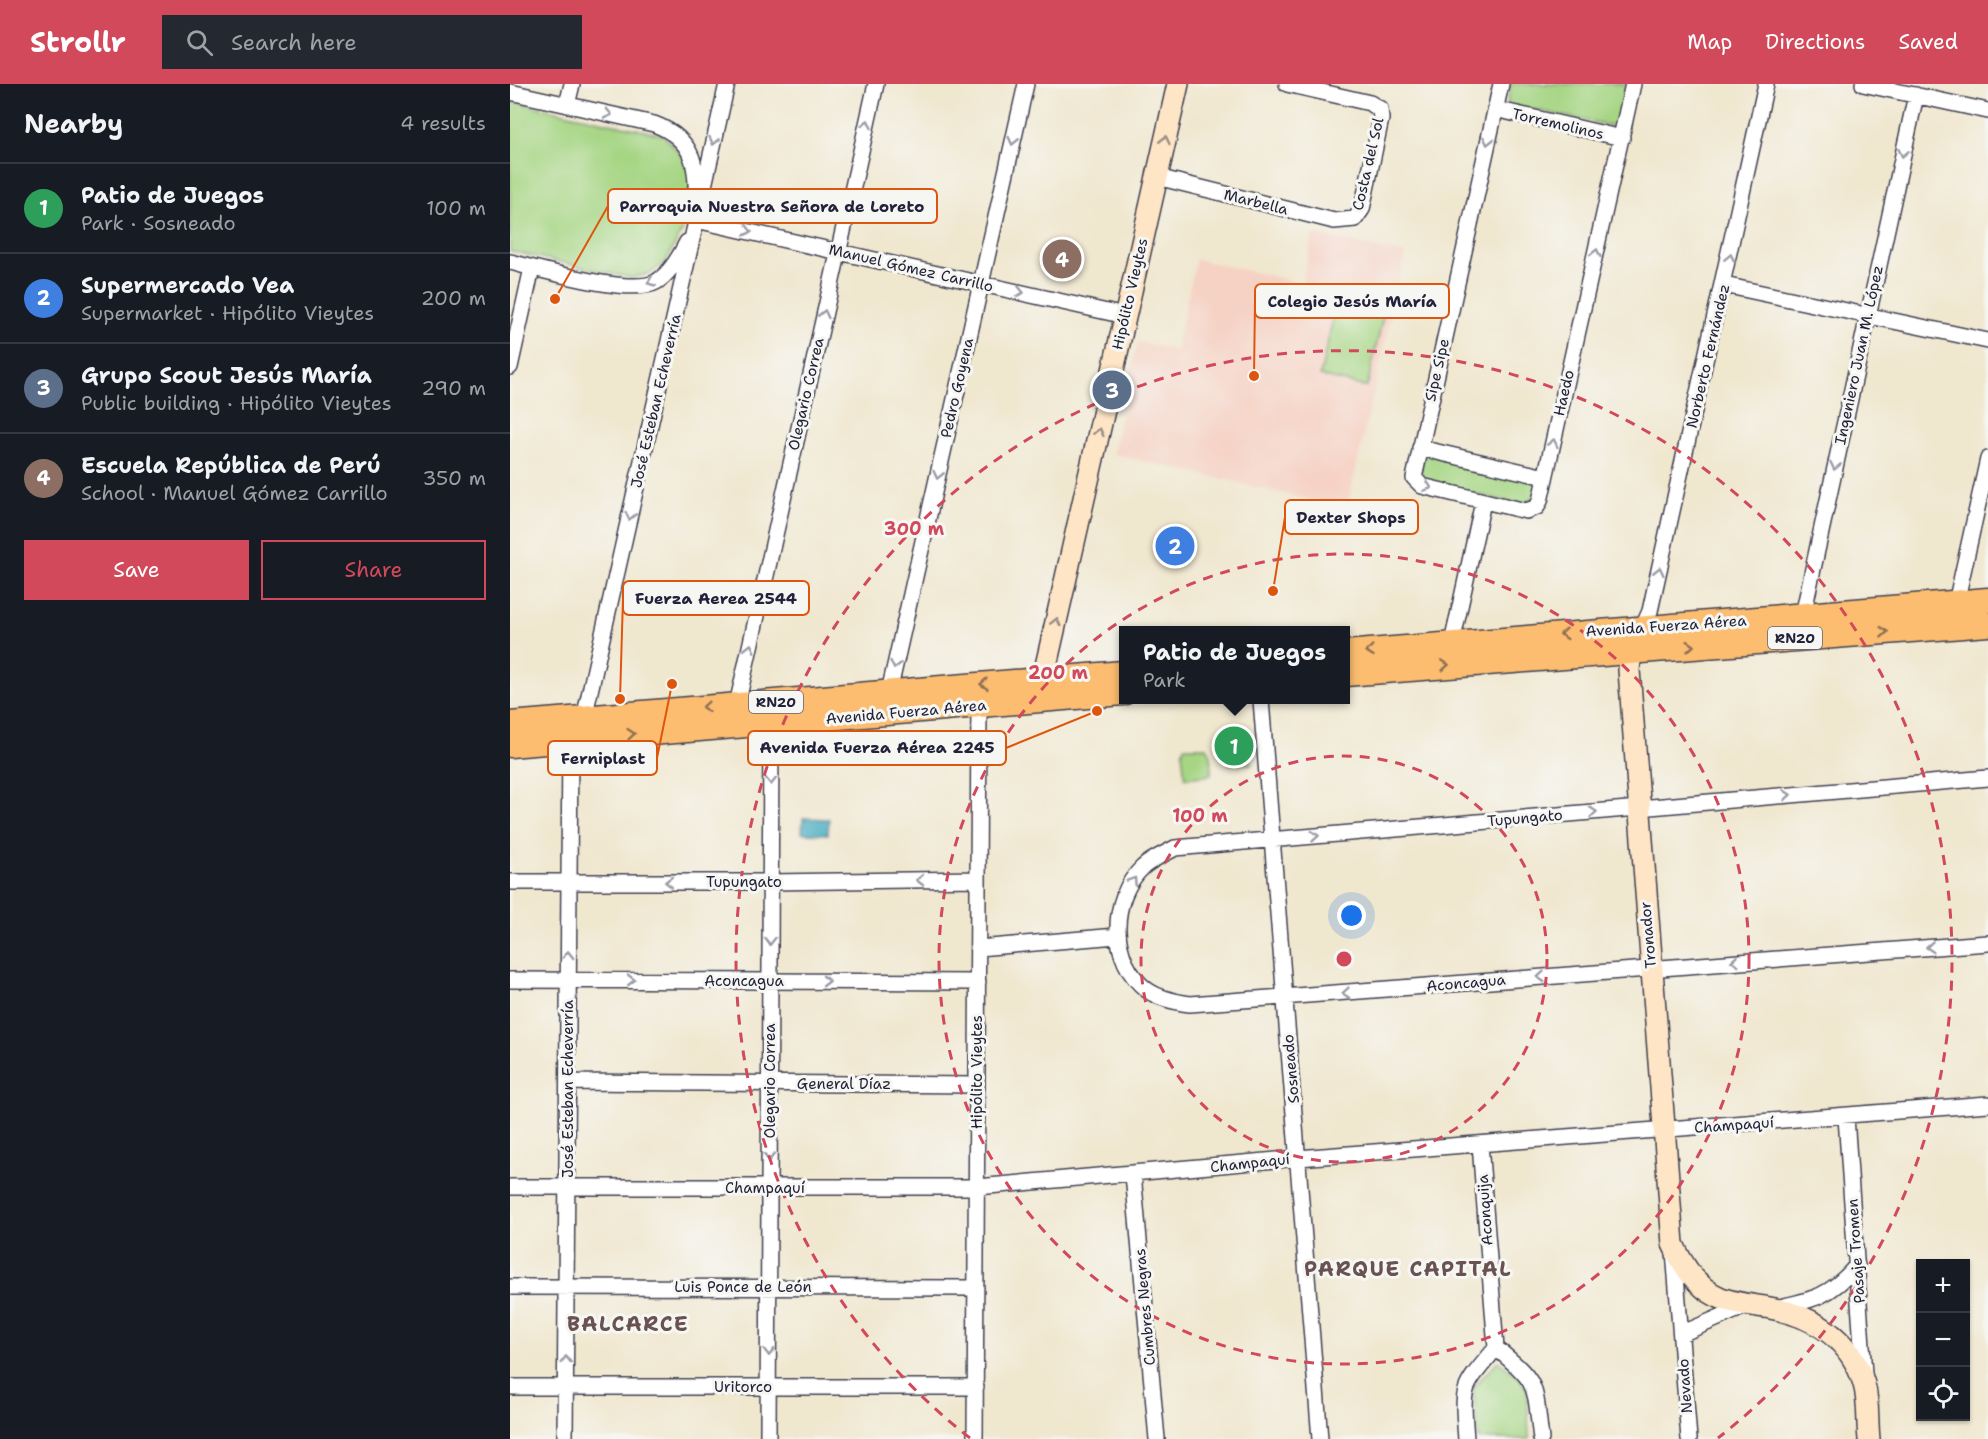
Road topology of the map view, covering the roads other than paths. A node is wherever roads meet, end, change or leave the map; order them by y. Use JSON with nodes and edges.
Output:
{"nodes":[{"id":1,"x":572,"y":84,"type":"edge"},
{"id":2,"x":727,"y":84,"type":"edge"},
{"id":3,"x":876,"y":84,"type":"edge"},
{"id":4,"x":1026,"y":84,"type":"edge"},
{"id":5,"x":1178,"y":84,"type":"edge"},
{"id":6,"x":1287,"y":84,"type":"edge"},
{"id":7,"x":1500,"y":84,"type":"edge"},
{"id":8,"x":1633,"y":84,"type":"edge"},
{"id":9,"x":1766,"y":84,"type":"edge"},
{"id":10,"x":1863,"y":84,"type":"edge"},
{"id":11,"x":510,"y":92,"type":"edge"},
{"id":12,"x":1916,"y":95,"type":"junction"},
{"id":13,"x":567,"y":105,"type":"junction"},
{"id":14,"x":1987,"y":108,"type":"edge"},
{"id":15,"x":1495,"y":109,"type":"junction"},
{"id":16,"x":1622,"y":138,"type":"junction"},
{"id":17,"x":1157,"y":177,"type":"junction"},
{"id":18,"x":1355,"y":219,"type":"joint"},
{"id":19,"x":696,"y":220,"type":"junction"},
{"id":20,"x":838,"y":251,"type":"junction"},
{"id":21,"x":510,"y":262,"type":"edge"},
{"id":22,"x":532,"y":268,"type":"junction"},
{"id":23,"x":981,"y":284,"type":"junction"},
{"id":24,"x":1724,"y":285,"type":"junction"},
{"id":25,"x":1125,"y":316,"type":"junction"},
{"id":26,"x":1868,"y":316,"type":"junction"},
{"id":27,"x":1988,"y":341,"type":"edge"},
{"id":28,"x":510,"y":368,"type":"edge"},
{"id":29,"x":1420,"y":448,"type":"junction"},
{"id":30,"x":1988,"y":459,"type":"edge"},
{"id":31,"x":1545,"y":477,"type":"junction"},
{"id":32,"x":1483,"y":502,"type":"junction"},
{"id":33,"x":1988,"y":600,"type":"edge"},
{"id":34,"x":1956,"y":603,"type":"junction"},
{"id":35,"x":1803,"y":615,"type":"junction"},
{"id":36,"x":1988,"y":624,"type":"edge"},
{"id":37,"x":1643,"y":627,"type":"junction"},
{"id":38,"x":1452,"y":642,"type":"junction"},
{"id":39,"x":1631,"y":651,"type":"junction"},
{"id":40,"x":1350,"y":652,"type":"edge"},
{"id":41,"x":1119,"y":673,"type":"edge"},
{"id":42,"x":1350,"y":674,"type":"edge"},
{"id":43,"x":1042,"y":679,"type":"junction"},
{"id":44,"x":889,"y":692,"type":"junction"},
{"id":45,"x":1119,"y":693,"type":"edge"},
{"id":46,"x":1027,"y":702,"type":"junction"},
{"id":47,"x":1261,"y":704,"type":"edge"},
{"id":48,"x":737,"y":705,"type":"junction"},
{"id":49,"x":979,"y":705,"type":"junction"},
{"id":50,"x":584,"y":718,"type":"junction"},
{"id":51,"x":771,"y":723,"type":"junction"},
{"id":52,"x":510,"y":724,"type":"edge"},
{"id":53,"x":570,"y":740,"type":"junction"},
{"id":54,"x":510,"y":744,"type":"edge"},
{"id":55,"x":1988,"y":778,"type":"edge"},
{"id":56,"x":1638,"y":808,"type":"junction"},
{"id":57,"x":1272,"y":840,"type":"junction"},
{"id":58,"x":978,"y":879,"type":"junction"},
{"id":59,"x":510,"y":882,"type":"edge"},
{"id":60,"x":569,"y":882,"type":"junction"},
{"id":61,"x":770,"y":882,"type":"junction"},
{"id":62,"x":1117,"y":936,"type":"junction"},
{"id":63,"x":1988,"y":943,"type":"edge"},
{"id":64,"x":978,"y":948,"type":"junction"},
{"id":65,"x":1651,"y":968,"type":"junction"},
{"id":66,"x":510,"y":980,"type":"edge"},
{"id":67,"x":568,"y":980,"type":"junction"},
{"id":68,"x":770,"y":981,"type":"junction"},
{"id":69,"x":978,"y":982,"type":"junction"},
{"id":70,"x":1285,"y":998,"type":"junction"},
{"id":71,"x":568,"y":1082,"type":"junction"},
{"id":72,"x":770,"y":1084,"type":"junction"},
{"id":73,"x":977,"y":1085,"type":"junction"},
{"id":74,"x":1988,"y":1104,"type":"edge"},
{"id":75,"x":1846,"y":1117,"type":"junction"},
{"id":76,"x":1664,"y":1130,"type":"junction"},
{"id":77,"x":1480,"y":1144,"type":"junction"},
{"id":78,"x":1298,"y":1158,"type":"junction"},
{"id":79,"x":1133,"y":1174,"type":"junction"},
{"id":80,"x":510,"y":1187,"type":"edge"},
{"id":81,"x":977,"y":1187,"type":"junction"},
{"id":82,"x":567,"y":1188,"type":"junction"},
{"id":83,"x":769,"y":1188,"type":"junction"},
{"id":84,"x":1673,"y":1244,"type":"junction"},
{"id":85,"x":1857,"y":1265,"type":"junction"},
{"id":86,"x":510,"y":1287,"type":"edge"},
{"id":87,"x":566,"y":1287,"type":"junction"},
{"id":88,"x":769,"y":1287,"type":"junction"},
{"id":89,"x":976,"y":1287,"type":"junction"},
{"id":90,"x":1748,"y":1305,"type":"junction"},
{"id":91,"x":1771,"y":1308,"type":"junction"},
{"id":92,"x":1681,"y":1334,"type":"junction"},
{"id":93,"x":1496,"y":1348,"type":"junction"},
{"id":94,"x":1865,"y":1386,"type":"junction"},
{"id":95,"x":510,"y":1387,"type":"edge"},
{"id":96,"x":565,"y":1388,"type":"junction"},
{"id":97,"x":768,"y":1388,"type":"junction"},
{"id":98,"x":975,"y":1388,"type":"junction"},
{"id":99,"x":565,"y":1439,"type":"edge"},
{"id":100,"x":768,"y":1439,"type":"edge"},
{"id":101,"x":975,"y":1439,"type":"edge"},
{"id":102,"x":1157,"y":1439,"type":"edge"},
{"id":103,"x":1320,"y":1439,"type":"edge"},
{"id":104,"x":1466,"y":1439,"type":"edge"},
{"id":105,"x":1541,"y":1439,"type":"edge"},
{"id":106,"x":1689,"y":1439,"type":"edge"},
{"id":107,"x":1869,"y":1439,"type":"edge"}],
"edges":[{"from":1,"to":13,"type":"street"},
{"from":2,"to":19,"type":"street","name":"José Esteban Echeverría","one_way":true},
{"from":20,"to":3,"type":"street","name":"Olegario Correa","one_way":true},
{"from":4,"to":23,"type":"street","name":"Pedro Goyena","one_way":true},
{"from":17,"to":5,"type":"main road","name":"Hipólito Vieytes","one_way":true},
{"from":6,"to":18,"type":"street","name":"Costa del Sol"},
{"from":7,"to":15,"type":"street","name":"Sipe Sipe"},
{"from":8,"to":16,"type":"street","name":"Haedo"},
{"from":24,"to":9,"type":"street","name":"Norberto Fernández","one_way":true},
{"from":10,"to":12,"type":"street"},
{"from":11,"to":13,"type":"street"},
{"from":12,"to":14,"type":"street"},
{"from":12,"to":26,"type":"street","name":"Ingeniero Juan M. López","one_way":true},
{"from":13,"to":19,"type":"street","one_way":true},
{"from":15,"to":16,"type":"street","name":"Torremolinos"},
{"from":15,"to":29,"type":"street","name":"Sipe Sipe","one_way":true},
{"from":31,"to":16,"type":"street","name":"Haedo","one_way":true},
{"from":17,"to":18,"type":"street","name":"Marbella"},
{"from":17,"to":25,"type":"main road","name":"Hipólito Vieytes"},
{"from":19,"to":20,"type":"street","name":"Manuel Gómez Carrillo","one_way":true},
{"from":19,"to":22,"type":"street","one_way":true},
{"from":19,"to":50,"type":"street","name":"José Esteban Echeverría","one_way":true},
{"from":20,"to":23,"type":"street","name":"Manuel Gómez Carrillo"},
{"from":48,"to":20,"type":"street","name":"Olegario Correa","one_way":true},
{"from":21,"to":22,"type":"street"},
{"from":22,"to":28,"type":"street"},
{"from":23,"to":25,"type":"street","name":"Manuel Gómez Carrillo","one_way":true},
{"from":23,"to":44,"type":"street","name":"Pedro Goyena","one_way":true},
{"from":24,"to":26,"type":"street"},
{"from":37,"to":24,"type":"street","name":"Norberto Fernández","one_way":true},
{"from":43,"to":25,"type":"main road","name":"Hipólito Vieytes","one_way":true},
{"from":26,"to":27,"type":"street"},
{"from":26,"to":35,"type":"street","name":"Ingeniero Juan M. López","one_way":true},
{"from":29,"to":31,"type":"street"},
{"from":29,"to":32,"type":"street","name":"Sipe Sipe","one_way":true},
{"from":30,"to":34,"type":"street"},
{"from":31,"to":32,"type":"street","name":"Haedo"},
{"from":32,"to":38,"type":"street"},
{"from":33,"to":34,"type":"main road","name":"Avenida Fuerza Aérea","number":"RN20"},
{"from":34,"to":35,"type":"main road","name":"Avenida Fuerza Aérea","number":"RN20"},
{"from":35,"to":37,"type":"main road","name":"Avenida Fuerza Aérea","number":"RN20"},
{"from":39,"to":36,"type":"main road","name":"Avenida Fuerza Aérea","number":"RN20","one_way":true},
{"from":37,"to":38,"type":"main road","name":"Avenida Fuerza Aérea","number":"RN20","one_way":true},
{"from":37,"to":39,"type":"main road","name":"Tronador"},
{"from":38,"to":40,"type":"main road","name":"Avenida Fuerza Aérea","number":"RN20","one_way":true},
{"from":42,"to":39,"type":"main road","name":"Avenida Fuerza Aérea","number":"RN20","one_way":true},
{"from":39,"to":56,"type":"main road","name":"Tronador"},
{"from":41,"to":43,"type":"main road","name":"Avenida Fuerza Aérea","number":"RN20"},
{"from":43,"to":44,"type":"main road","name":"Avenida Fuerza Aérea","number":"RN20","one_way":true},
{"from":43,"to":46,"type":"street"},
{"from":44,"to":48,"type":"main road","name":"Avenida Fuerza Aérea","number":"RN20"},
{"from":45,"to":46,"type":"main road","name":"Avenida Fuerza Aérea","number":"RN20"},
{"from":46,"to":49,"type":"main road","name":"Avenida Fuerza Aérea","number":"RN20"},
{"from":47,"to":57,"type":"street","name":"Sosneado"},
{"from":48,"to":50,"type":"main road","name":"Avenida Fuerza Aérea","number":"RN20","one_way":true},
{"from":49,"to":51,"type":"main road","name":"Avenida Fuerza Aérea","number":"RN20"},
{"from":49,"to":58,"type":"street","name":"Hipólito Vieytes"},
{"from":50,"to":52,"type":"main road","name":"Avenida Fuerza Aérea","number":"RN20"},
{"from":53,"to":51,"type":"main road","name":"Avenida Fuerza Aérea","number":"RN20","one_way":true},
{"from":51,"to":61,"type":"street","name":"Olegario Correa","one_way":true},
{"from":53,"to":54,"type":"main road","name":"Avenida Fuerza Aérea","number":"RN20"},
{"from":53,"to":60,"type":"street","name":"José Esteban Echeverría"},
{"from":56,"to":55,"type":"street","name":"Tupungato","one_way":true},
{"from":57,"to":56,"type":"street","name":"Tupungato","one_way":true},
{"from":56,"to":65,"type":"main road","name":"Tronador"},
{"from":62,"to":57,"type":"street","name":"Tupungato","one_way":true},
{"from":57,"to":70,"type":"street","name":"Sosneado"},
{"from":58,"to":61,"type":"street","name":"Tupungato","one_way":true},
{"from":58,"to":64,"type":"street","name":"Hipólito Vieytes"},
{"from":59,"to":60,"type":"street","name":"Tupungato"},
{"from":61,"to":60,"type":"street","name":"Tupungato","one_way":true},
{"from":67,"to":60,"type":"street","name":"José Esteban Echeverría","one_way":true},
{"from":61,"to":68,"type":"street","name":"Olegario Correa","one_way":true},
{"from":62,"to":64,"type":"street"},
{"from":62,"to":70,"type":"street","name":"Aconcagua"},
{"from":63,"to":65,"type":"street","name":"Aconcagua","one_way":true},
{"from":64,"to":69,"type":"street","name":"Hipólito Vieytes"},
{"from":65,"to":70,"type":"street","name":"Aconcagua","one_way":true},
{"from":65,"to":76,"type":"main road","name":"Tronador"},
{"from":66,"to":67,"type":"street","name":"Aconcagua"},
{"from":67,"to":68,"type":"street","name":"Aconcagua","one_way":true},
{"from":67,"to":71,"type":"street","name":"José Esteban Echeverría"},
{"from":68,"to":69,"type":"street","name":"Aconcagua","one_way":true},
{"from":68,"to":72,"type":"street","name":"Olegario Correa"},
{"from":69,"to":73,"type":"street","name":"Hipólito Vieytes"},
{"from":70,"to":78,"type":"street","name":"Sosneado"},
{"from":71,"to":72,"type":"street","name":"General Díaz"},
{"from":71,"to":82,"type":"street","name":"José Esteban Echeverría"},
{"from":72,"to":73,"type":"street","name":"General Díaz"},
{"from":72,"to":83,"type":"street","name":"Olegario Correa","one_way":true},
{"from":73,"to":81,"type":"street","name":"Hipólito Vieytes"},
{"from":74,"to":75,"type":"street","name":"Champaquí"},
{"from":75,"to":76,"type":"street","name":"Champaquí"},
{"from":75,"to":85,"type":"street","name":"Pasaje Tromen"},
{"from":76,"to":77,"type":"street","name":"Champaquí"},
{"from":76,"to":84,"type":"main road","name":"Tronador"},
{"from":77,"to":78,"type":"street","name":"Champaquí"},
{"from":77,"to":93,"type":"street","name":"Aconquija"},
{"from":78,"to":79,"type":"street","name":"Champaquí"},
{"from":78,"to":103,"type":"street","name":"Sosneado"},
{"from":79,"to":81,"type":"street","name":"Champaquí"},
{"from":79,"to":102,"type":"street","name":"Cumbres Negras"},
{"from":80,"to":82,"type":"street","name":"Champaquí"},
{"from":81,"to":83,"type":"street","name":"Champaquí"},
{"from":81,"to":89,"type":"street","name":"Hipólito Vieytes"},
{"from":82,"to":83,"type":"street","name":"Champaquí"},
{"from":82,"to":87,"type":"street","name":"José Esteban Echeverría"},
{"from":83,"to":88,"type":"street","name":"Olegario Correa"},
{"from":84,"to":90,"type":"main road","name":"Tronador"},
{"from":84,"to":92,"type":"street","name":"Tronador"},
{"from":85,"to":91,"type":"street","name":"Tronador"},
{"from":85,"to":94,"type":"street","name":"Pasaje Tromen"},
{"from":86,"to":87,"type":"street","name":"Luis Ponce de León"},
{"from":87,"to":88,"type":"street","name":"Luis Ponce de León"},
{"from":96,"to":87,"type":"street","name":"José Esteban Echeverría","one_way":true},
{"from":88,"to":89,"type":"street","name":"Luis Ponce de León"},
{"from":88,"to":97,"type":"street","name":"Olegario Correa","one_way":true},
{"from":89,"to":98,"type":"street","name":"Hipólito Vieytes"},
{"from":90,"to":91,"type":"main road","name":"Tronador"},
{"from":90,"to":92,"type":"street"},
{"from":91,"to":94,"type":"main road","name":"Tronador"},
{"from":92,"to":106,"type":"street","name":"Nevado"},
{"from":93,"to":104,"type":"street"},
{"from":93,"to":105,"type":"street"},
{"from":94,"to":107,"type":"main road","name":"Tronador"},
{"from":95,"to":96,"type":"street","name":"Uritorco"},
{"from":96,"to":97,"type":"street","name":"Uritorco"},
{"from":96,"to":99,"type":"street","name":"José Esteban Echeverría"},
{"from":97,"to":98,"type":"street","name":"Uritorco"},
{"from":97,"to":100,"type":"street","name":"Olegario Correa"},
{"from":98,"to":101,"type":"street","name":"Hipólito Vieytes"}]}
